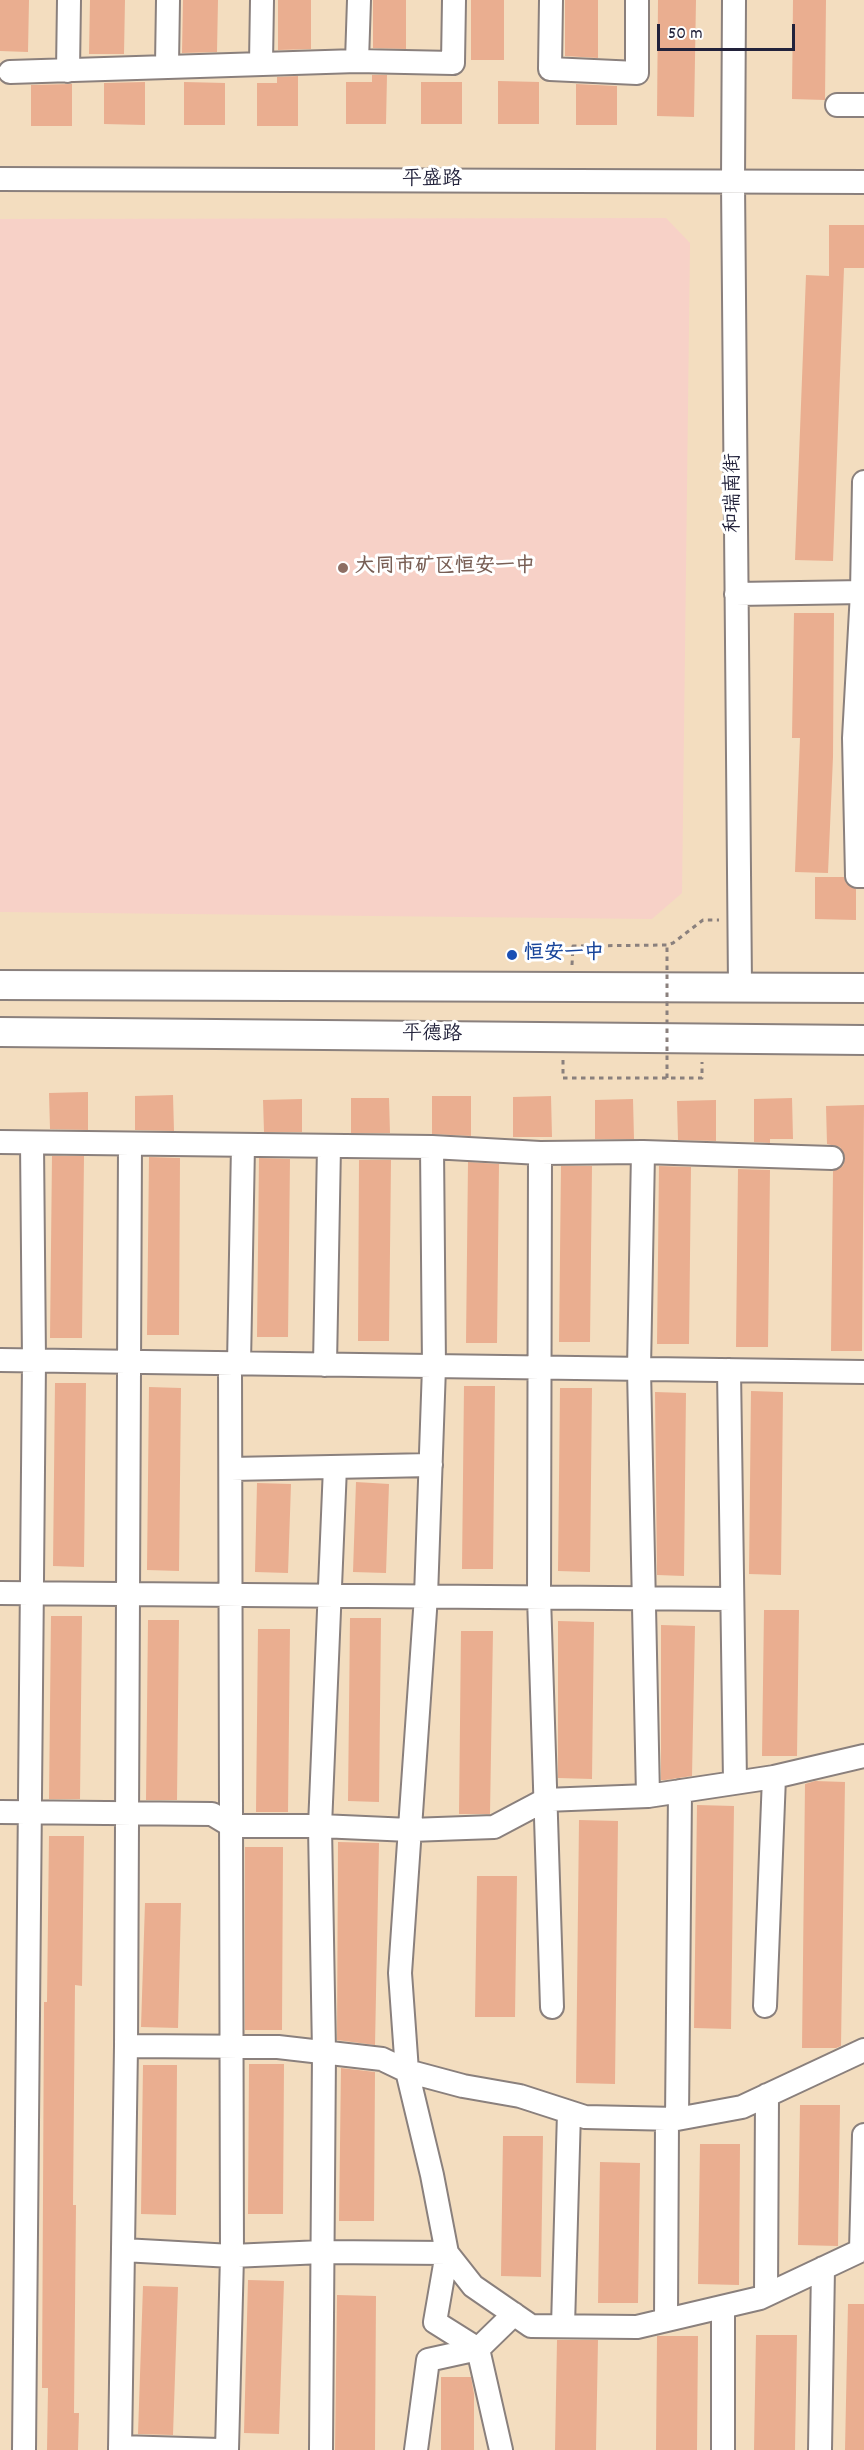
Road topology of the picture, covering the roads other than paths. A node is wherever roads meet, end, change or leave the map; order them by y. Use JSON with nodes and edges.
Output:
{"nodes":[{"id":1,"x":69,"y":0,"type":"edge"},
{"id":2,"x":168,"y":0,"type":"edge"},
{"id":3,"x":262,"y":0,"type":"edge"},
{"id":4,"x":359,"y":0,"type":"edge"},
{"id":5,"x":454,"y":0,"type":"edge"},
{"id":6,"x":551,"y":0,"type":"edge"},
{"id":7,"x":637,"y":0,"type":"edge"},
{"id":8,"x":734,"y":0,"type":"edge"},
{"id":9,"x":357,"y":61,"type":"junction"},
{"id":10,"x":261,"y":63,"type":"junction"},
{"id":11,"x":166,"y":65,"type":"junction"},
{"id":12,"x":68,"y":71,"type":"junction"},
{"id":13,"x":10,"y":72,"type":"dead end"},
{"id":14,"x":837,"y":105,"type":"dead end"},
{"id":15,"x":864,"y":105,"type":"edge"},
{"id":16,"x":0,"y":179,"type":"edge"},
{"id":17,"x":733,"y":182,"type":"junction"},
{"id":18,"x":864,"y":182,"type":"edge"},
{"id":19,"x":864,"y":482,"type":"edge"},
{"id":20,"x":863,"y":592,"type":"edge"},
{"id":21,"x":736,"y":594,"type":"junction"},
{"id":22,"x":859,"y":738,"type":"edge"},
{"id":23,"x":864,"y":876,"type":"edge"},
{"id":24,"x":0,"y":985,"type":"edge"},
{"id":25,"x":740,"y":986,"type":"junction"},
{"id":26,"x":864,"y":988,"type":"edge"},
{"id":27,"x":0,"y":1032,"type":"edge"},
{"id":28,"x":864,"y":1040,"type":"edge"},
{"id":29,"x":0,"y":1142,"type":"edge"},
{"id":30,"x":32,"y":1143,"type":"junction"},
{"id":31,"x":130,"y":1144,"type":"junction"},
{"id":32,"x":243,"y":1145,"type":"junction"},
{"id":33,"x":329,"y":1146,"type":"junction"},
{"id":34,"x":432,"y":1147,"type":"junction"},
{"id":35,"x":643,"y":1152,"type":"junction"},
{"id":36,"x":540,"y":1153,"type":"junction"},
{"id":37,"x":832,"y":1158,"type":"dead end"},
{"id":38,"x":0,"y":1360,"type":"edge"},
{"id":39,"x":34,"y":1361,"type":"junction"},
{"id":40,"x":129,"y":1362,"type":"junction"},
{"id":41,"x":235,"y":1364,"type":"junction"},
{"id":42,"x":325,"y":1365,"type":"junction"},
{"id":43,"x":434,"y":1367,"type":"junction"},
{"id":44,"x":540,"y":1368,"type":"junction"},
{"id":45,"x":639,"y":1369,"type":"junction"},
{"id":46,"x":729,"y":1370,"type":"junction"},
{"id":47,"x":864,"y":1372,"type":"edge"},
{"id":48,"x":431,"y":1465,"type":"junction"},
{"id":49,"x":335,"y":1467,"type":"junction"},
{"id":50,"x":231,"y":1469,"type":"junction"},
{"id":51,"x":0,"y":1593,"type":"edge"},
{"id":52,"x":32,"y":1593,"type":"junction"},
{"id":53,"x":128,"y":1594,"type":"junction"},
{"id":54,"x":231,"y":1595,"type":"junction"},
{"id":55,"x":328,"y":1596,"type":"junction"},
{"id":56,"x":426,"y":1596,"type":"junction"},
{"id":57,"x":539,"y":1597,"type":"junction"},
{"id":58,"x":643,"y":1598,"type":"junction"},
{"id":59,"x":732,"y":1599,"type":"junction"},
{"id":60,"x":864,"y":1756,"type":"edge"},
{"id":61,"x":774,"y":1777,"type":"junction"},
{"id":62,"x":735,"y":1782,"type":"junction"},
{"id":63,"x":680,"y":1791,"type":"junction"},
{"id":64,"x":648,"y":1796,"type":"junction"},
{"id":65,"x":545,"y":1800,"type":"junction"},
{"id":66,"x":0,"y":1812,"type":"edge"},
{"id":67,"x":28,"y":1812,"type":"junction"},
{"id":68,"x":127,"y":1813,"type":"junction"},
{"id":69,"x":232,"y":1826,"type":"junction"},
{"id":70,"x":320,"y":1826,"type":"junction"},
{"id":71,"x":410,"y":1830,"type":"junction"},
{"id":72,"x":765,"y":2006,"type":"dead end"},
{"id":73,"x":552,"y":2007,"type":"dead end"},
{"id":74,"x":126,"y":2046,"type":"junction"},
{"id":75,"x":232,"y":2047,"type":"junction"},
{"id":76,"x":864,"y":2050,"type":"edge"},
{"id":77,"x":324,"y":2052,"type":"junction"},
{"id":78,"x":407,"y":2071,"type":"junction"},
{"id":79,"x":767,"y":2095,"type":"junction"},
{"id":80,"x":569,"y":2112,"type":"junction"},
{"id":81,"x":672,"y":2119,"type":"junction"},
{"id":82,"x":864,"y":2135,"type":"edge"},
{"id":83,"x":863,"y":2249,"type":"edge"},
{"id":84,"x":123,"y":2250,"type":"junction"},
{"id":85,"x":322,"y":2252,"type":"junction"},
{"id":86,"x":447,"y":2253,"type":"junction"},
{"id":87,"x":232,"y":2256,"type":"junction"},
{"id":88,"x":823,"y":2268,"type":"junction"},
{"id":89,"x":766,"y":2295,"type":"junction"},
{"id":90,"x":723,"y":2307,"type":"junction"},
{"id":91,"x":514,"y":2314,"type":"junction"},
{"id":92,"x":666,"y":2320,"type":"junction"},
{"id":93,"x":563,"y":2326,"type":"junction"},
{"id":94,"x":478,"y":2349,"type":"junction"},
{"id":95,"x":120,"y":2448,"type":"edge"},
{"id":96,"x":24,"y":2450,"type":"edge"},
{"id":97,"x":219,"y":2450,"type":"edge"},
{"id":98,"x":227,"y":2450,"type":"edge"},
{"id":99,"x":321,"y":2450,"type":"edge"},
{"id":100,"x":416,"y":2450,"type":"edge"},
{"id":101,"x":501,"y":2450,"type":"edge"},
{"id":102,"x":723,"y":2450,"type":"edge"},
{"id":103,"x":820,"y":2450,"type":"edge"}],
"edges":[{"from":1,"to":12,"type":"street"},
{"from":2,"to":11,"type":"street"},
{"from":3,"to":10,"type":"street"},
{"from":4,"to":9,"type":"street"},
{"from":5,"to":9,"type":"street"},
{"from":6,"to":7,"type":"street"},
{"from":8,"to":17,"type":"street","name":"和瑞南街"},
{"from":9,"to":10,"type":"street"},
{"from":10,"to":11,"type":"street"},
{"from":11,"to":12,"type":"street"},
{"from":12,"to":13,"type":"street"},
{"from":14,"to":15,"type":"street"},
{"from":16,"to":17,"type":"street","name":"平盛路"},
{"from":17,"to":18,"type":"street","name":"平盛路"},
{"from":17,"to":21,"type":"street","name":"和瑞南街"},
{"from":19,"to":20,"type":"street"},
{"from":20,"to":21,"type":"street"},
{"from":20,"to":22,"type":"street"},
{"from":21,"to":25,"type":"street","name":"和瑞南街"},
{"from":22,"to":23,"type":"street"},
{"from":24,"to":25,"type":"main road"},
{"from":25,"to":26,"type":"main road"},
{"from":27,"to":28,"type":"main road","name":"平德路"},
{"from":29,"to":30,"type":"street"},
{"from":30,"to":31,"type":"street"},
{"from":30,"to":39,"type":"street"},
{"from":31,"to":32,"type":"street"},
{"from":31,"to":40,"type":"street"},
{"from":32,"to":33,"type":"street"},
{"from":32,"to":41,"type":"street"},
{"from":33,"to":34,"type":"street"},
{"from":33,"to":42,"type":"street"},
{"from":34,"to":36,"type":"street"},
{"from":34,"to":43,"type":"street"},
{"from":35,"to":36,"type":"street"},
{"from":35,"to":37,"type":"street"},
{"from":35,"to":45,"type":"street"},
{"from":36,"to":44,"type":"street"},
{"from":38,"to":39,"type":"street"},
{"from":39,"to":40,"type":"street"},
{"from":39,"to":52,"type":"street"},
{"from":40,"to":41,"type":"street"},
{"from":40,"to":53,"type":"street"},
{"from":41,"to":42,"type":"street"},
{"from":41,"to":50,"type":"street"},
{"from":42,"to":43,"type":"street"},
{"from":43,"to":44,"type":"street"},
{"from":43,"to":48,"type":"street"},
{"from":44,"to":45,"type":"street"},
{"from":44,"to":57,"type":"street"},
{"from":45,"to":46,"type":"street"},
{"from":45,"to":58,"type":"street"},
{"from":46,"to":47,"type":"street"},
{"from":46,"to":59,"type":"street"},
{"from":48,"to":49,"type":"street"},
{"from":48,"to":56,"type":"street"},
{"from":49,"to":50,"type":"street"},
{"from":49,"to":55,"type":"street"},
{"from":50,"to":54,"type":"street"},
{"from":51,"to":52,"type":"street"},
{"from":52,"to":53,"type":"street"},
{"from":52,"to":67,"type":"street"},
{"from":53,"to":54,"type":"street"},
{"from":53,"to":68,"type":"street"},
{"from":54,"to":55,"type":"street"},
{"from":54,"to":69,"type":"street"},
{"from":55,"to":56,"type":"street"},
{"from":55,"to":70,"type":"street"},
{"from":56,"to":57,"type":"street"},
{"from":56,"to":71,"type":"street"},
{"from":57,"to":58,"type":"street"},
{"from":57,"to":65,"type":"street"},
{"from":58,"to":59,"type":"street"},
{"from":58,"to":64,"type":"street"},
{"from":59,"to":62,"type":"street"},
{"from":60,"to":61,"type":"street"},
{"from":61,"to":62,"type":"street"},
{"from":61,"to":72,"type":"street"},
{"from":62,"to":63,"type":"street"},
{"from":63,"to":64,"type":"street"},
{"from":63,"to":81,"type":"street"},
{"from":64,"to":65,"type":"street"},
{"from":65,"to":71,"type":"street"},
{"from":65,"to":73,"type":"street"},
{"from":66,"to":67,"type":"street"},
{"from":67,"to":68,"type":"street"},
{"from":67,"to":96,"type":"street"},
{"from":68,"to":69,"type":"street"},
{"from":68,"to":74,"type":"street"},
{"from":69,"to":70,"type":"street"},
{"from":69,"to":75,"type":"street"},
{"from":70,"to":71,"type":"street"},
{"from":70,"to":77,"type":"street"},
{"from":71,"to":78,"type":"street"},
{"from":74,"to":75,"type":"street"},
{"from":74,"to":84,"type":"street"},
{"from":75,"to":77,"type":"street"},
{"from":75,"to":87,"type":"street"},
{"from":76,"to":79,"type":"street"},
{"from":77,"to":78,"type":"street"},
{"from":77,"to":85,"type":"street"},
{"from":78,"to":80,"type":"street"},
{"from":78,"to":86,"type":"street"},
{"from":79,"to":81,"type":"street"},
{"from":79,"to":89,"type":"street"},
{"from":80,"to":81,"type":"street"},
{"from":80,"to":93,"type":"street"},
{"from":81,"to":92,"type":"street"},
{"from":82,"to":83,"type":"street"},
{"from":83,"to":88,"type":"street"},
{"from":84,"to":87,"type":"street"},
{"from":84,"to":95,"type":"street"},
{"from":85,"to":86,"type":"street"},
{"from":85,"to":87,"type":"street"},
{"from":85,"to":99,"type":"street"},
{"from":86,"to":91,"type":"street"},
{"from":86,"to":94,"type":"street"},
{"from":87,"to":98,"type":"street"},
{"from":88,"to":89,"type":"street"},
{"from":88,"to":103,"type":"street"},
{"from":89,"to":90,"type":"street"},
{"from":90,"to":92,"type":"street"},
{"from":90,"to":102,"type":"street"},
{"from":91,"to":93,"type":"street"},
{"from":91,"to":94,"type":"street"},
{"from":92,"to":93,"type":"street"},
{"from":94,"to":100,"type":"street"},
{"from":94,"to":101,"type":"street"},
{"from":95,"to":97,"type":"street"}]}
